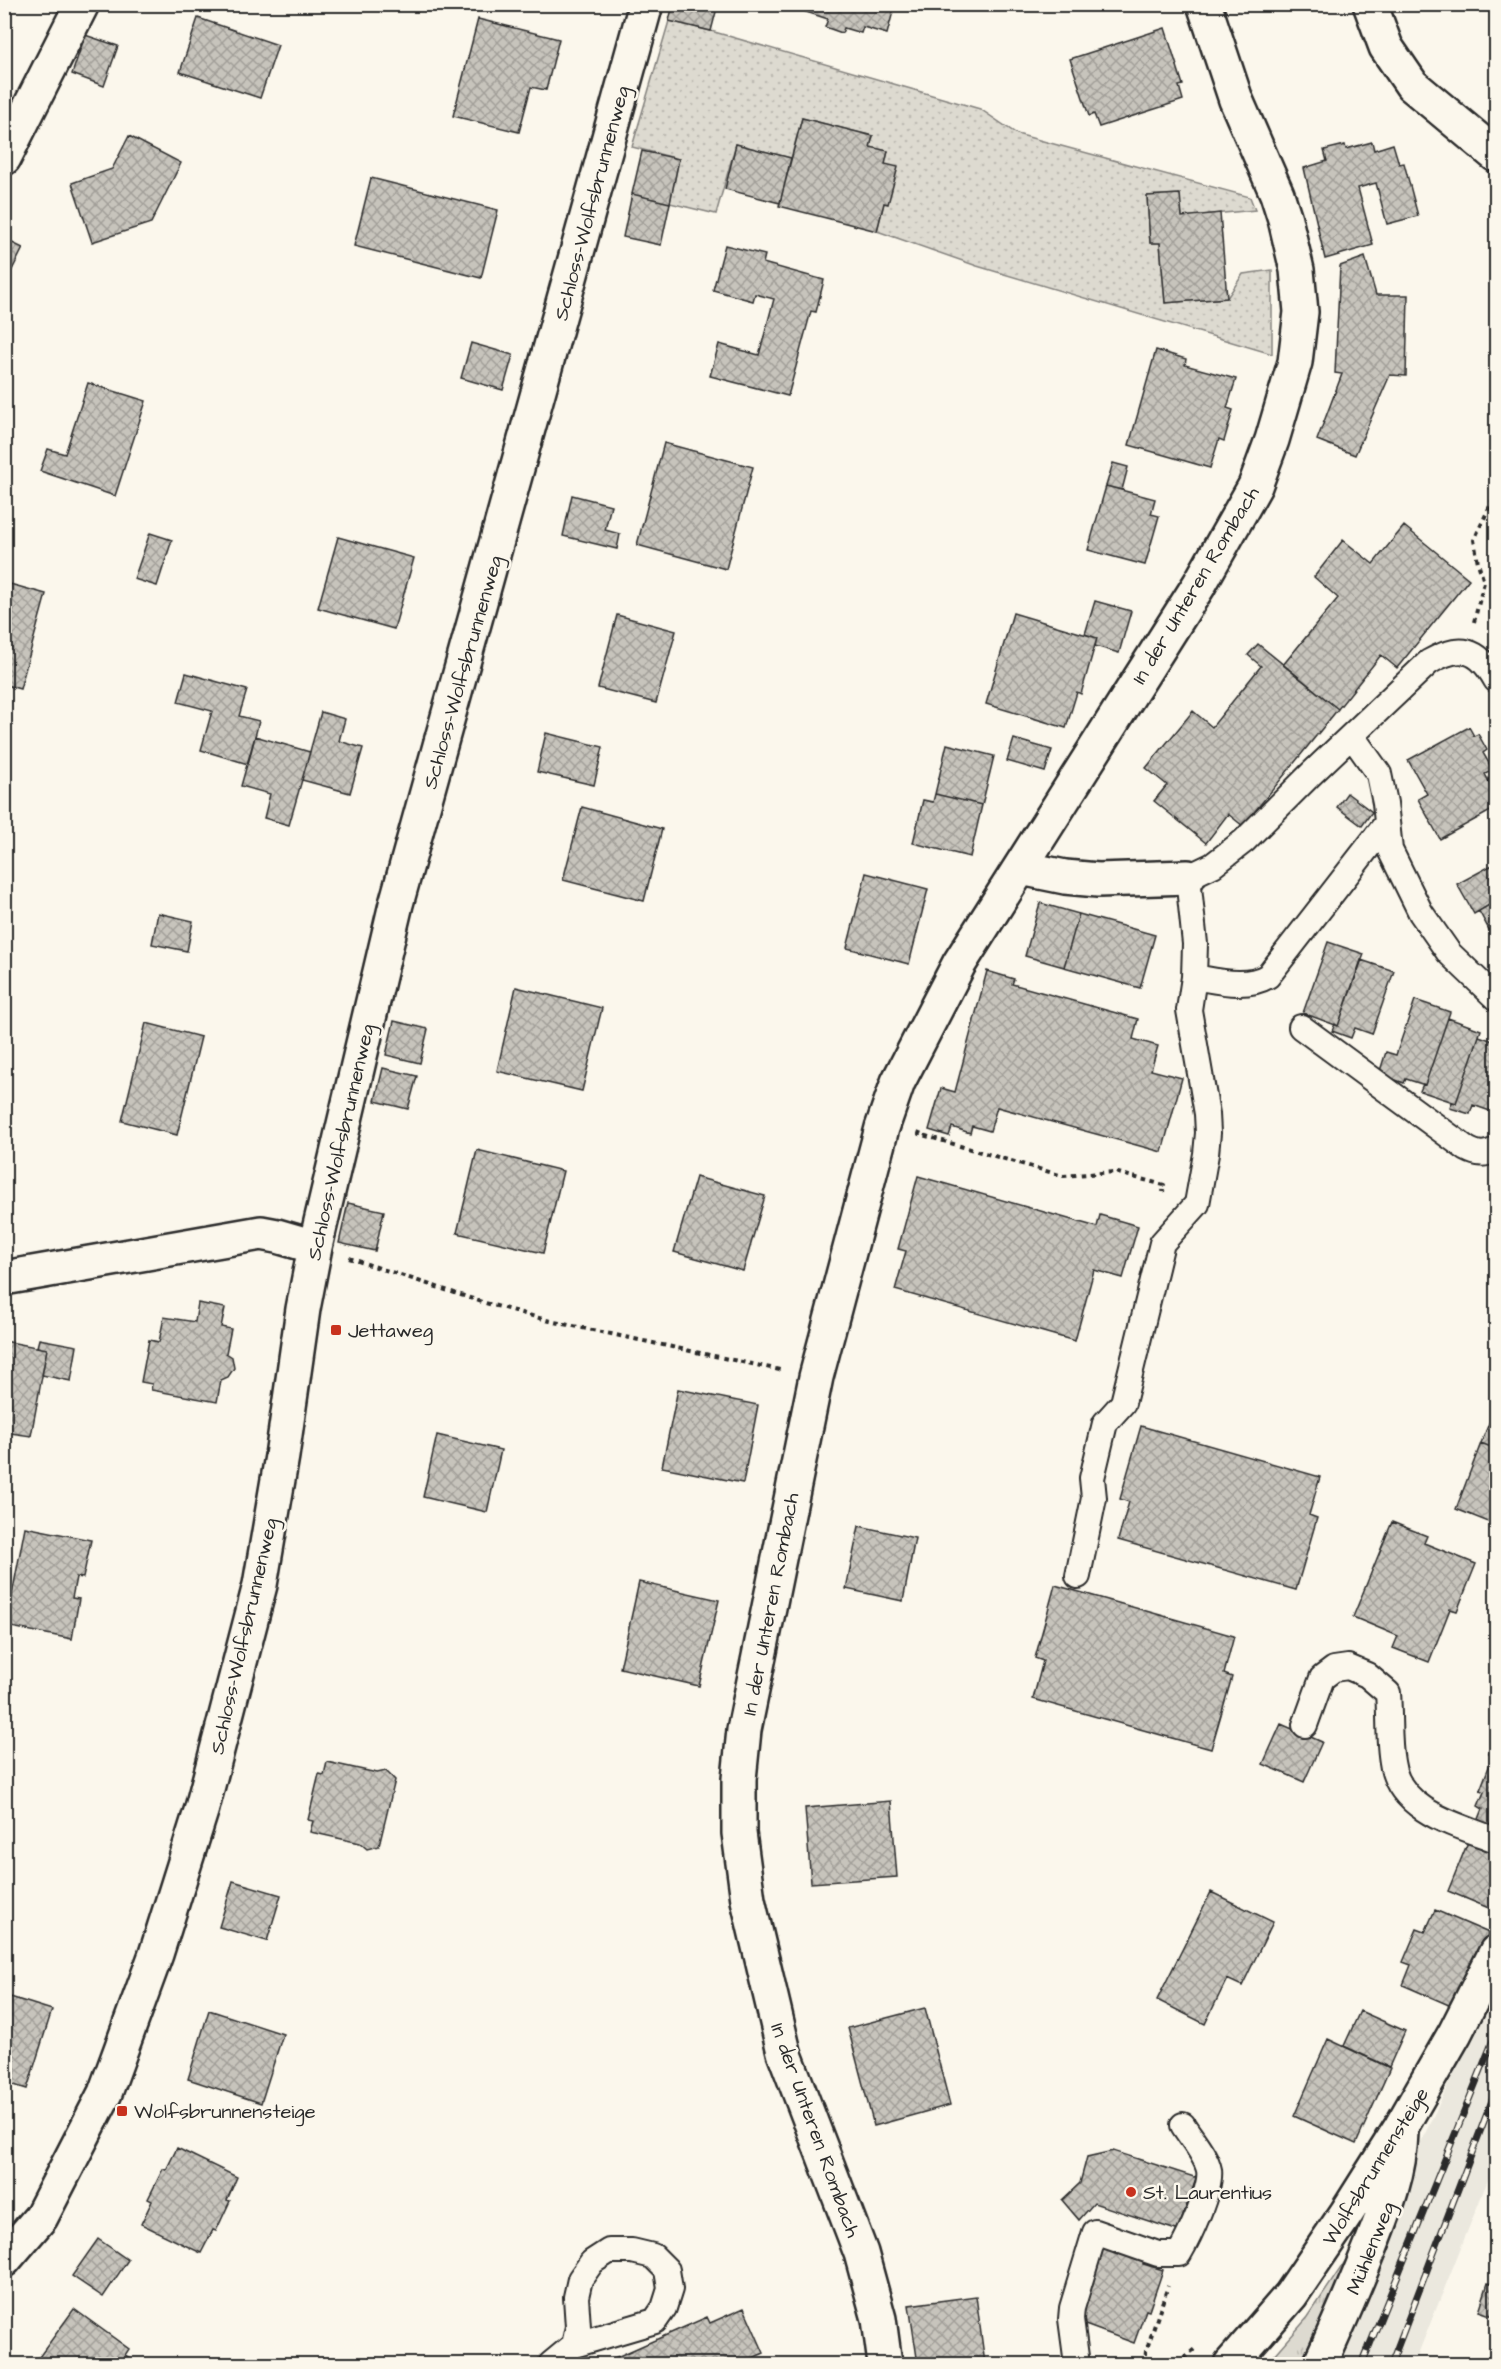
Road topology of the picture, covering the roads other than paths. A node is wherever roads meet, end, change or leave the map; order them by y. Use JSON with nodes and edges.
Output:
{"nodes":[{"id":1,"x":82,"y":4,"type":"edge"},
{"id":2,"x":646,"y":4,"type":"edge"},
{"id":3,"x":1204,"y":4,"type":"edge"},
{"id":4,"x":1370,"y":4,"type":"edge"},
{"id":5,"x":1497,"y":155,"type":"edge"},
{"id":6,"x":4,"y":158,"type":"edge"},
{"id":7,"x":1497,"y":680,"type":"edge"},
{"id":8,"x":1352,"y":736,"type":"junction"},
{"id":9,"x":1386,"y":824,"type":"junction"},
{"id":10,"x":1021,"y":868,"type":"junction"},
{"id":11,"x":1188,"y":877,"type":"junction"},
{"id":12,"x":1194,"y":977,"type":"junction"},
{"id":13,"x":1497,"y":998,"type":"edge"},
{"id":14,"x":1301,"y":1027,"type":"dead end"},
{"id":15,"x":1497,"y":1150,"type":"edge"},
{"id":16,"x":315,"y":1247,"type":"junction"},
{"id":17,"x":4,"y":1278,"type":"edge"},
{"id":18,"x":1078,"y":1576,"type":"dead end"},
{"id":19,"x":1305,"y":1725,"type":"dead end"},
{"id":20,"x":1497,"y":1840,"type":"edge"},
{"id":21,"x":1497,"y":1952,"type":"edge"},
{"id":22,"x":1183,"y":2125,"type":"dead end"},
{"id":23,"x":1401,"y":2127,"type":"junction"},
{"id":24,"x":4,"y":2260,"type":"edge"},
{"id":25,"x":574,"y":2345,"type":"junction"},
{"id":26,"x":551,"y":2364,"type":"edge"},
{"id":27,"x":885,"y":2364,"type":"edge"},
{"id":28,"x":1077,"y":2364,"type":"edge"},
{"id":29,"x":1231,"y":2364,"type":"edge"},
{"id":30,"x":1320,"y":2364,"type":"edge"}],
"edges":[{"from":1,"to":6,"type":"street"},
{"from":2,"to":16,"type":"street","name":"Schloss-Wolfsbrunnenweg"},
{"from":3,"to":10,"type":"street","name":"In der Unteren Rombach"},
{"from":4,"to":5,"type":"street"},
{"from":7,"to":8,"type":"lane"},
{"from":8,"to":9,"type":"lane"},
{"from":8,"to":11,"type":"lane"},
{"from":9,"to":12,"type":"lane"},
{"from":9,"to":13,"type":"lane"},
{"from":10,"to":11,"type":"street"},
{"from":10,"to":27,"type":"street","name":"In der Unteren Rombach"},
{"from":11,"to":12,"type":"lane"},
{"from":12,"to":18,"type":"lane"},
{"from":14,"to":15,"type":"lane"},
{"from":16,"to":17,"type":"street"},
{"from":16,"to":24,"type":"street","name":"Schloss-Wolfsbrunnenweg"},
{"from":19,"to":20,"type":"lane"},
{"from":21,"to":23,"type":"street","name":"Wolfsbrunnensteige"},
{"from":22,"to":28,"type":"lane"},
{"from":23,"to":29,"type":"street","name":"Wolfsbrunnensteige"},
{"from":23,"to":30,"type":"street","name":"Mühlenweg"},
{"from":25,"to":25,"type":"lane"},
{"from":25,"to":26,"type":"lane"}]}
